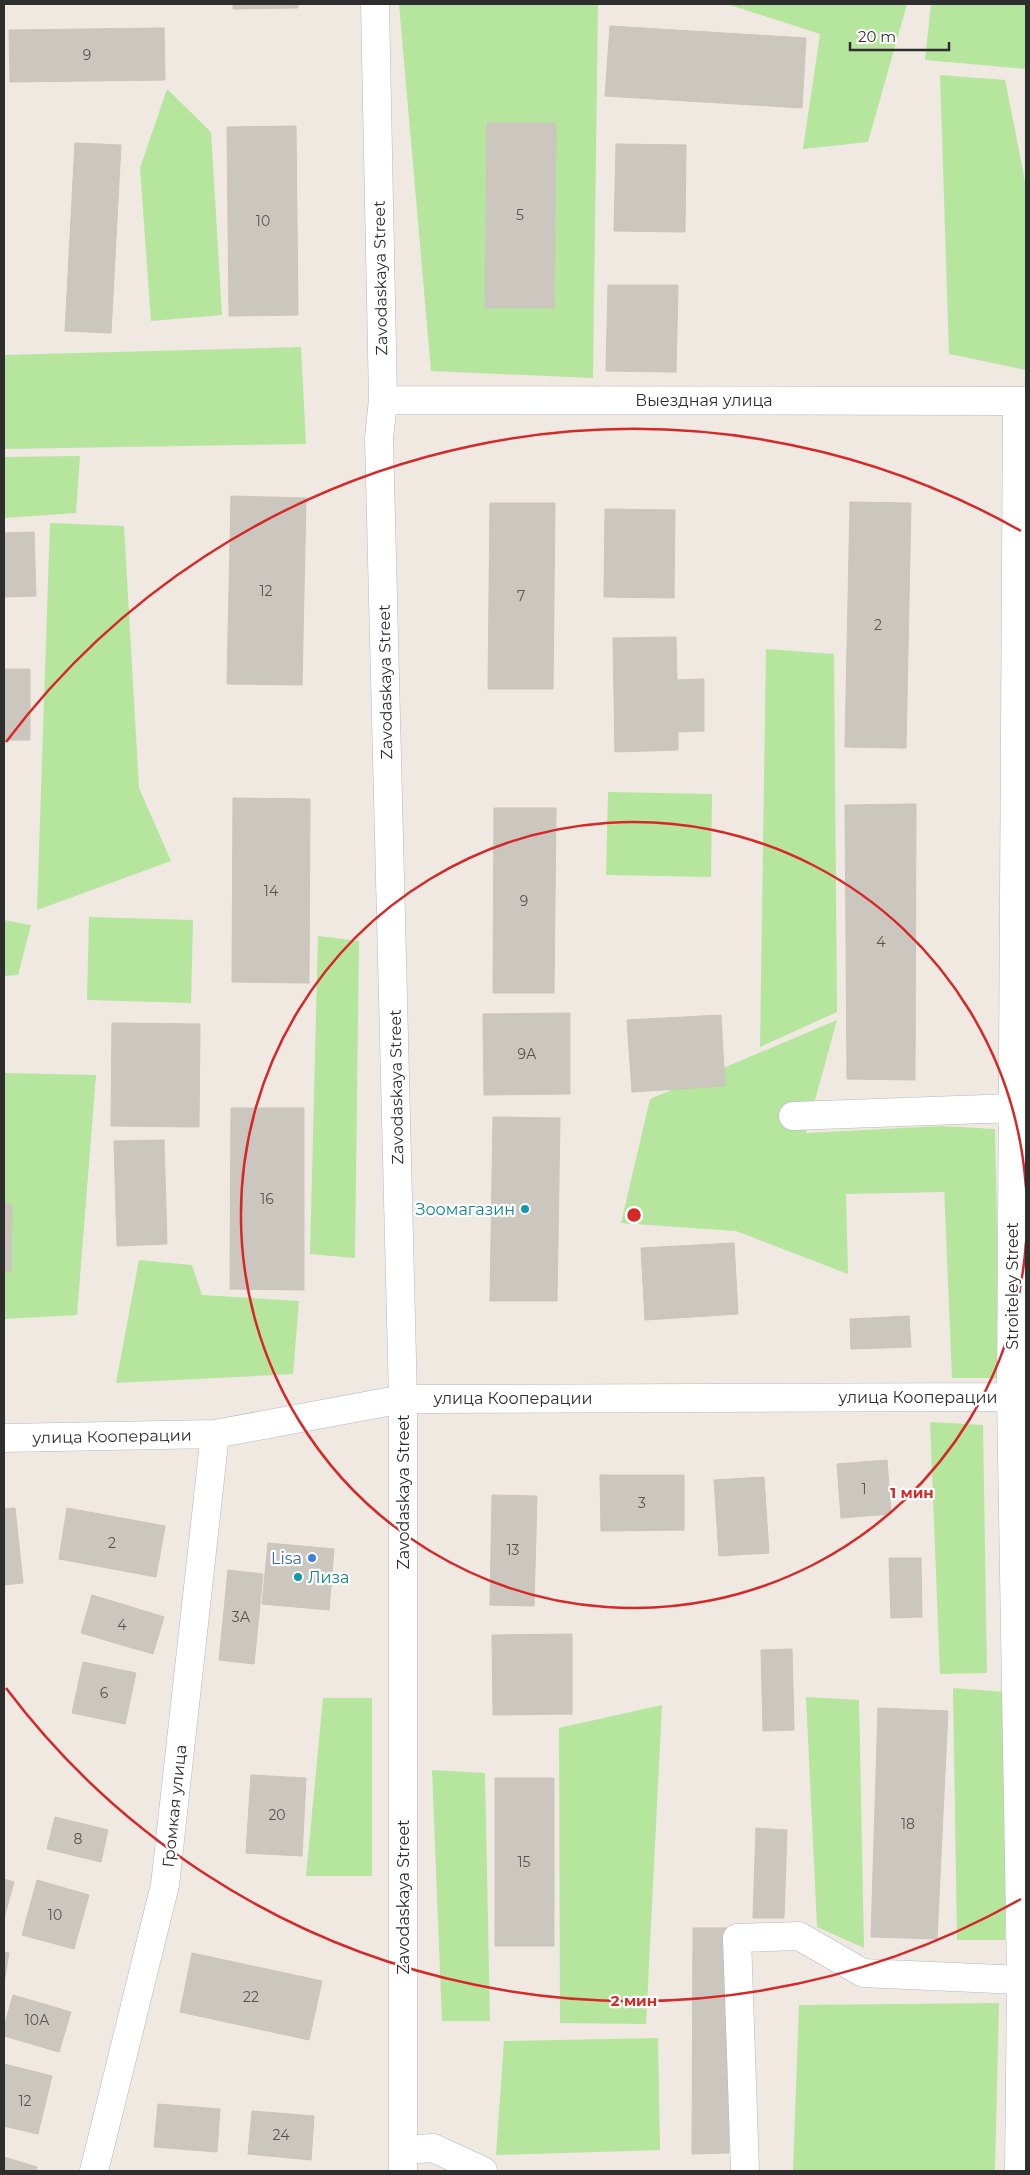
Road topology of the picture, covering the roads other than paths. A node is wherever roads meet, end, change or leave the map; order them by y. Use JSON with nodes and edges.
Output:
{"nodes":[{"id":1,"x":375,"y":4,"type":"edge"},
{"id":2,"x":383,"y":400,"type":"junction"},
{"id":3,"x":1022,"y":401,"type":"edge"},
{"id":4,"x":1013,"y":1108,"type":"junction"},
{"id":5,"x":793,"y":1116,"type":"dead end"},
{"id":6,"x":1019,"y":1397,"type":"edge"},
{"id":7,"x":403,"y":1398,"type":"junction"},
{"id":8,"x":214,"y":1434,"type":"junction"},
{"id":9,"x":4,"y":1438,"type":"edge"},
{"id":10,"x":1021,"y":1980,"type":"junction"},
{"id":11,"x":403,"y":2160,"type":"edge"},
{"id":12,"x":94,"y":2171,"type":"edge"},
{"id":13,"x":483,"y":2171,"type":"edge"},
{"id":14,"x":745,"y":2171,"type":"edge"},
{"id":15,"x":1019,"y":2171,"type":"edge"}],
"edges":[{"from":1,"to":2,"type":"street","name":"Zavodaskaya Street"},
{"from":2,"to":3,"type":"street","name":"Выездная улица"},
{"from":2,"to":7,"type":"street","name":"Zavodaskaya Street"},
{"from":3,"to":4,"type":"street","name":"Stroiteley Street"},
{"from":4,"to":5,"type":"street"},
{"from":4,"to":6,"type":"street","name":"Stroiteley Street"},
{"from":6,"to":7,"type":"street","name":"улица Кооперации"},
{"from":6,"to":10,"type":"street","name":"Stroiteley Street"},
{"from":7,"to":8,"type":"street","name":"улица Кооперации"},
{"from":7,"to":11,"type":"street","name":"Zavodaskaya Street"},
{"from":8,"to":9,"type":"street","name":"улица Кооперации"},
{"from":8,"to":12,"type":"street","name":"Громкая улица"},
{"from":10,"to":14,"type":"street"},
{"from":10,"to":15,"type":"street","name":"Stroiteley Street"},
{"from":11,"to":13,"type":"street"}]}
